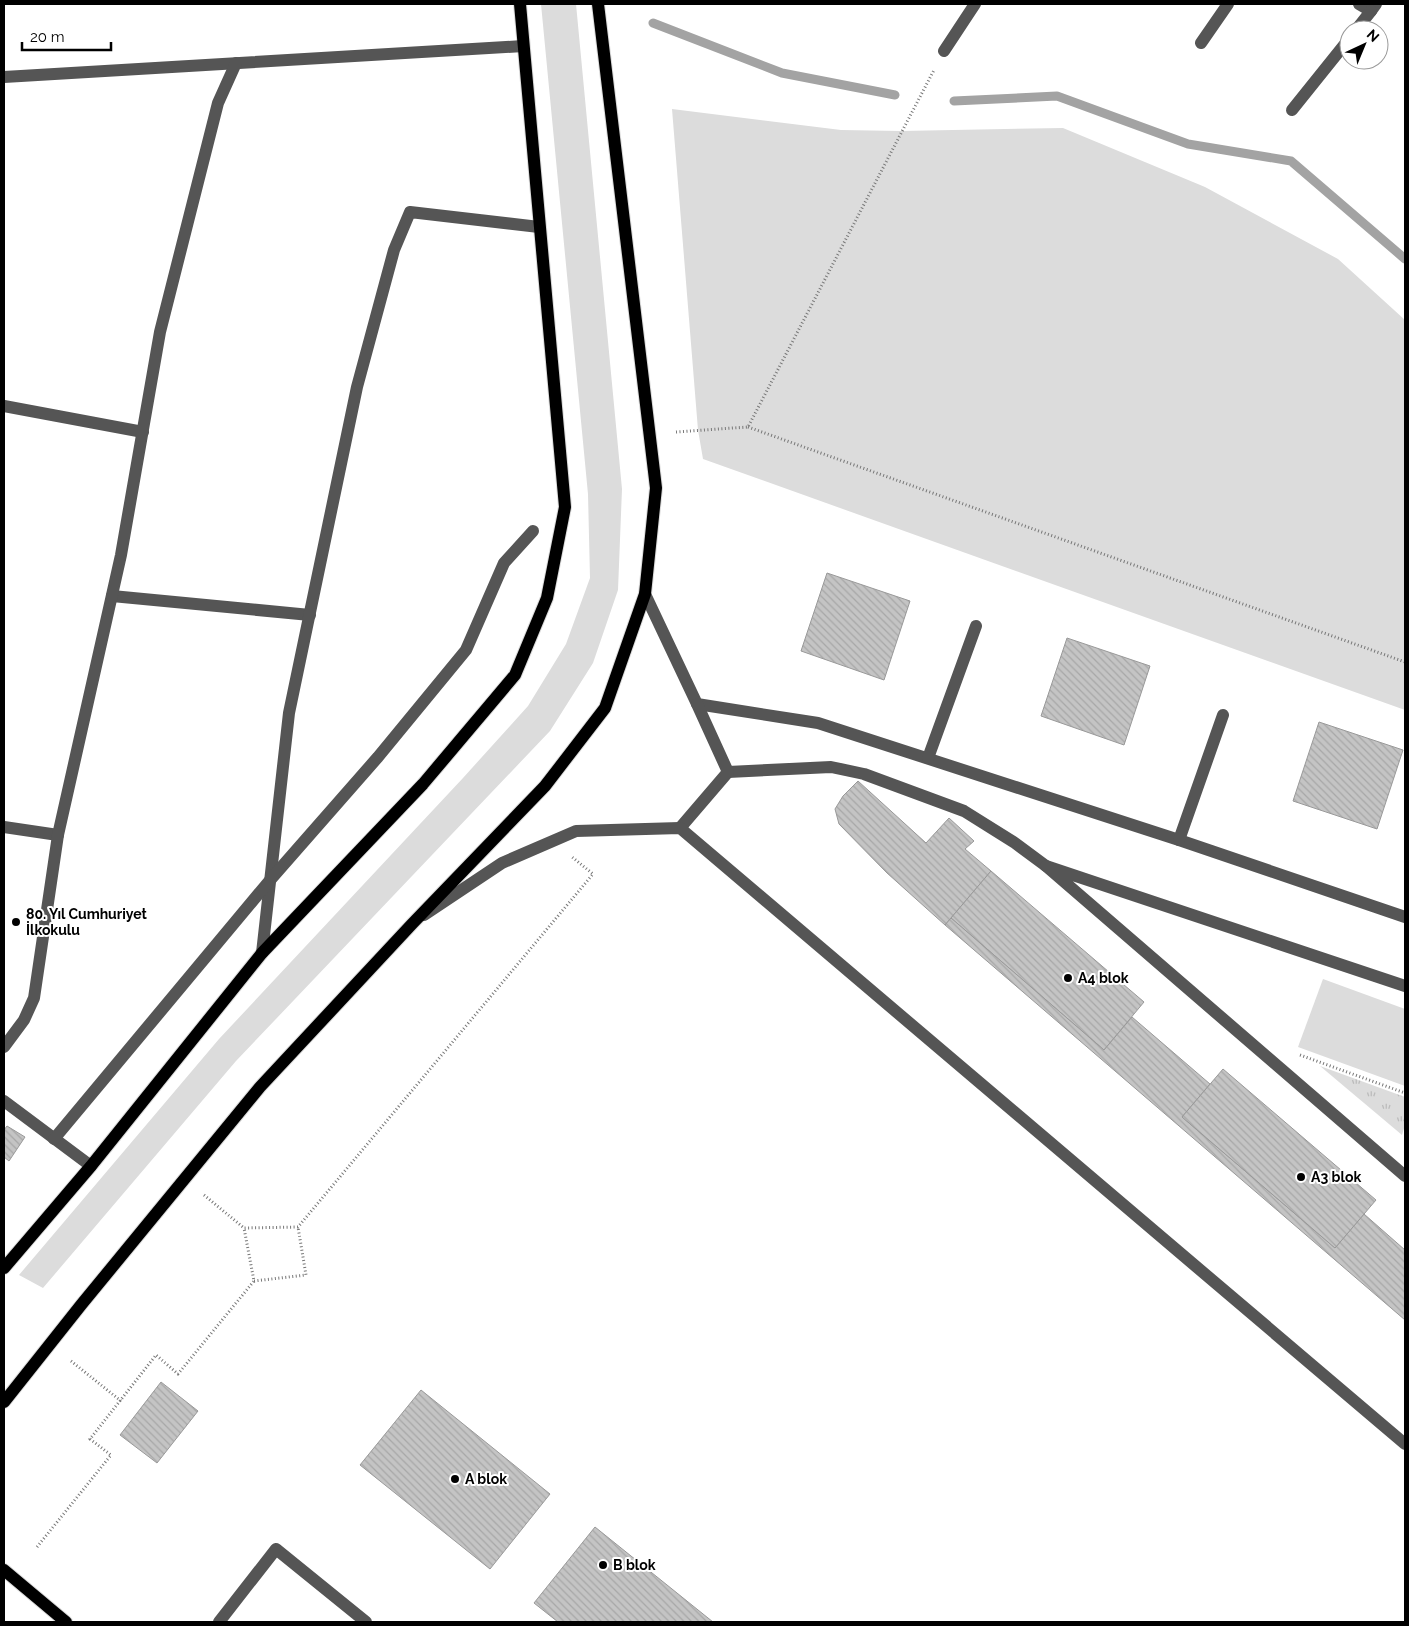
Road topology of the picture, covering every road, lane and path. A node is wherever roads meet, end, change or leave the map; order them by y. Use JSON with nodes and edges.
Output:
{"nodes":[{"id":1,"x":520,"y":4,"type":"edge"},
{"id":2,"x":598,"y":4,"type":"edge"},
{"id":3,"x":975,"y":4,"type":"edge"},
{"id":4,"x":1228,"y":4,"type":"edge"},
{"id":5,"x":1359,"y":4,"type":"edge"},
{"id":6,"x":1374,"y":7,"type":"edge"},
{"id":7,"x":1364,"y":20,"type":"edge"},
{"id":8,"x":1202,"y":43,"type":"dead end"},
{"id":9,"x":523,"y":46,"type":"junction"},
{"id":10,"x":944,"y":51,"type":"joint"},
{"id":11,"x":1339,"y":51,"type":"edge"},
{"id":12,"x":236,"y":63,"type":"junction"},
{"id":13,"x":4,"y":77,"type":"edge"},
{"id":14,"x":1292,"y":110,"type":"dead end"},
{"id":15,"x":539,"y":227,"type":"junction"},
{"id":16,"x":4,"y":406,"type":"edge"},
{"id":17,"x":748,"y":427,"type":"junction"},
{"id":18,"x":143,"y":432,"type":"junction"},
{"id":19,"x":676,"y":432,"type":"dead end"},
{"id":20,"x":533,"y":531,"type":"dead end"},
{"id":21,"x":645,"y":594,"type":"junction"},
{"id":22,"x":112,"y":596,"type":"junction"},
{"id":23,"x":310,"y":615,"type":"junction"},
{"id":24,"x":976,"y":626,"type":"dead end"},
{"id":25,"x":1405,"y":662,"type":"edge"},
{"id":26,"x":697,"y":704,"type":"junction"},
{"id":27,"x":1223,"y":715,"type":"dead end"},
{"id":28,"x":928,"y":758,"type":"junction"},
{"id":29,"x":728,"y":772,"type":"junction"},
{"id":30,"x":4,"y":827,"type":"edge"},
{"id":31,"x":680,"y":828,"type":"junction"},
{"id":32,"x":58,"y":835,"type":"junction"},
{"id":33,"x":1179,"y":840,"type":"junction"},
{"id":34,"x":569,"y":855,"type":"dead end"},
{"id":35,"x":1046,"y":866,"type":"junction"},
{"id":36,"x":271,"y":879,"type":"junction"},
{"id":37,"x":1405,"y":917,"type":"edge"},
{"id":38,"x":412,"y":924,"type":"junction"},
{"id":39,"x":262,"y":953,"type":"junction"},
{"id":40,"x":1405,"y":986,"type":"edge"},
{"id":41,"x":4,"y":1047,"type":"edge"},
{"id":42,"x":1309,"y":1065,"type":"dead end"},
{"id":43,"x":1405,"y":1093,"type":"edge"},
{"id":44,"x":4,"y":1101,"type":"edge"},
{"id":45,"x":54,"y":1139,"type":"junction"},
{"id":46,"x":91,"y":1166,"type":"junction"},
{"id":47,"x":1405,"y":1176,"type":"edge"},
{"id":48,"x":204,"y":1195,"type":"dead end"},
{"id":49,"x":298,"y":1226,"type":"junction"},
{"id":50,"x":244,"y":1228,"type":"junction"},
{"id":51,"x":4,"y":1268,"type":"edge"},
{"id":52,"x":254,"y":1281,"type":"junction"},
{"id":53,"x":71,"y":1361,"type":"dead end"},
{"id":54,"x":121,"y":1401,"type":"junction"},
{"id":55,"x":4,"y":1402,"type":"edge"},
{"id":56,"x":1405,"y":1444,"type":"edge"},
{"id":57,"x":37,"y":1548,"type":"dead end"},
{"id":58,"x":4,"y":1570,"type":"edge"},
{"id":59,"x":66,"y":1622,"type":"edge"},
{"id":60,"x":218,"y":1622,"type":"edge"},
{"id":61,"x":366,"y":1622,"type":"edge"}],
"edges":[{"from":1,"to":9,"type":"main road"},
{"from":2,"to":21,"type":"main road"},
{"from":3,"to":10,"type":"street"},
{"from":4,"to":8,"type":"street"},
{"from":5,"to":6,"type":"street"},
{"from":6,"to":7,"type":"street"},
{"from":9,"to":12,"type":"street"},
{"from":9,"to":15,"type":"main road"},
{"from":10,"to":17,"type":"path"},
{"from":11,"to":14,"type":"street"},
{"from":12,"to":13,"type":"street"},
{"from":12,"to":18,"type":"street"},
{"from":15,"to":23,"type":"street"},
{"from":15,"to":39,"type":"main road"},
{"from":16,"to":18,"type":"street"},
{"from":17,"to":19,"type":"path"},
{"from":17,"to":25,"type":"path"},
{"from":18,"to":22,"type":"street"},
{"from":20,"to":36,"type":"street"},
{"from":21,"to":26,"type":"street"},
{"from":21,"to":38,"type":"main road"},
{"from":22,"to":23,"type":"street"},
{"from":22,"to":32,"type":"street"},
{"from":23,"to":36,"type":"street"},
{"from":24,"to":28,"type":"street"},
{"from":26,"to":28,"type":"street"},
{"from":26,"to":29,"type":"street"},
{"from":27,"to":33,"type":"street"},
{"from":28,"to":33,"type":"street"},
{"from":29,"to":31,"type":"street"},
{"from":29,"to":35,"type":"street"},
{"from":30,"to":32,"type":"street"},
{"from":31,"to":38,"type":"street"},
{"from":31,"to":56,"type":"street"},
{"from":32,"to":41,"type":"street"},
{"from":33,"to":37,"type":"street"},
{"from":34,"to":49,"type":"path"},
{"from":35,"to":40,"type":"street"},
{"from":35,"to":47,"type":"street"},
{"from":36,"to":39,"type":"street"},
{"from":36,"to":45,"type":"street"},
{"from":38,"to":55,"type":"main road"},
{"from":39,"to":46,"type":"main road"},
{"from":42,"to":43,"type":"path"},
{"from":44,"to":45,"type":"street"},
{"from":45,"to":46,"type":"street"},
{"from":46,"to":51,"type":"main road"},
{"from":48,"to":50,"type":"path"},
{"from":49,"to":50,"type":"path"},
{"from":49,"to":52,"type":"path"},
{"from":50,"to":52,"type":"path"},
{"from":52,"to":54,"type":"path"},
{"from":53,"to":54,"type":"path"},
{"from":54,"to":57,"type":"path"},
{"from":58,"to":59,"type":"main road"},
{"from":60,"to":61,"type":"street"}]}
